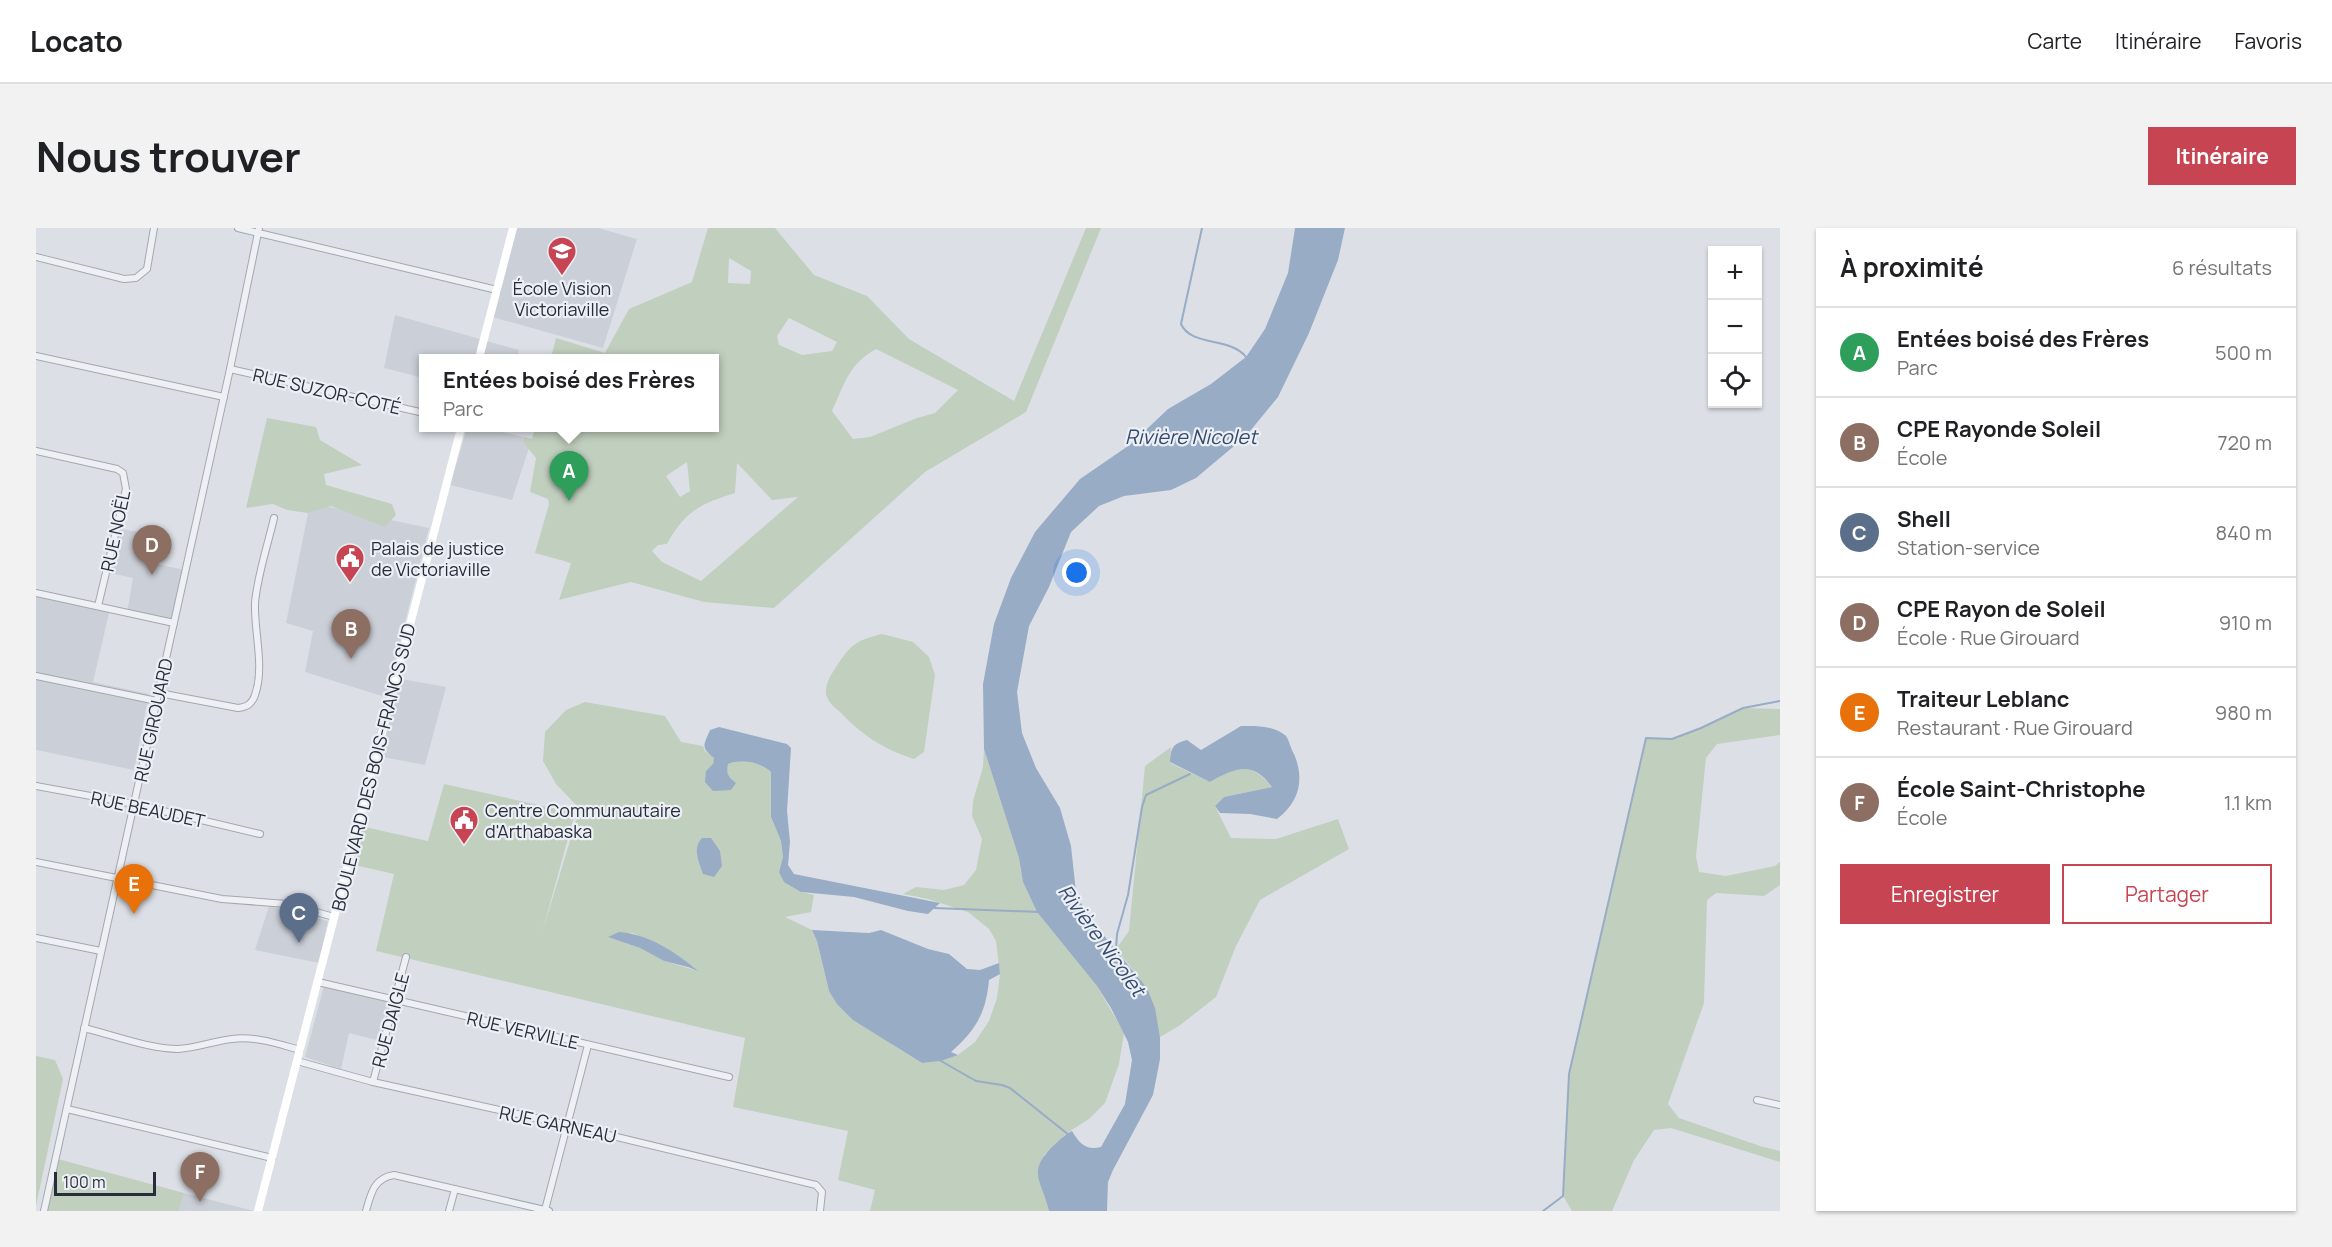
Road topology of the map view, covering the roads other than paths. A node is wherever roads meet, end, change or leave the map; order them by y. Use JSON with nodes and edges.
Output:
{"nodes":[{"id":1,"x":153,"y":228,"type":"edge"},
{"id":2,"x":238,"y":228,"type":"edge"},
{"id":3,"x":513,"y":228,"type":"edge"},
{"id":4,"x":259,"y":231,"type":"edge"},
{"id":5,"x":36,"y":257,"type":"edge"},
{"id":6,"x":497,"y":290,"type":"junction"},
{"id":7,"x":480,"y":354,"type":"edge"},
{"id":8,"x":36,"y":356,"type":"edge"},
{"id":9,"x":230,"y":369,"type":"junction"},
{"id":10,"x":224,"y":398,"type":"junction"},
{"id":11,"x":419,"y":412,"type":"edge"},
{"id":12,"x":460,"y":432,"type":"edge"},
{"id":13,"x":36,"y":451,"type":"edge"},
{"id":14,"x":274,"y":518,"type":"dead end"},
{"id":15,"x":36,"y":593,"type":"edge"},
{"id":16,"x":98,"y":606,"type":"junction"},
{"id":17,"x":174,"y":623,"type":"junction"},
{"id":18,"x":36,"y":676,"type":"edge"},
{"id":19,"x":159,"y":693,"type":"junction"},
{"id":20,"x":157,"y":701,"type":"junction"},
{"id":21,"x":36,"y":786,"type":"edge"},
{"id":22,"x":134,"y":804,"type":"junction"},
{"id":23,"x":260,"y":834,"type":"dead end"},
{"id":24,"x":36,"y":862,"type":"edge"},
{"id":25,"x":117,"y":879,"type":"junction"},
{"id":26,"x":334,"y":917,"type":"junction"},
{"id":27,"x":36,"y":938,"type":"edge"},
{"id":28,"x":101,"y":951,"type":"junction"},
{"id":29,"x":406,"y":957,"type":"dead end"},
{"id":30,"x":318,"y":982,"type":"junction"},
{"id":31,"x":395,"y":1000,"type":"junction"},
{"id":32,"x":84,"y":1028,"type":"junction"},
{"id":33,"x":588,"y":1045,"type":"junction"},
{"id":34,"x":300,"y":1050,"type":"junction"},
{"id":35,"x":297,"y":1061,"type":"junction"},
{"id":36,"x":729,"y":1077,"type":"dead end"},
{"id":37,"x":374,"y":1082,"type":"junction"},
{"id":38,"x":1757,"y":1100,"type":"dead end"},
{"id":39,"x":1780,"y":1105,"type":"edge"},
{"id":40,"x":66,"y":1110,"type":"junction"},
{"id":41,"x":567,"y":1125,"type":"junction"},
{"id":42,"x":272,"y":1158,"type":"junction"},
{"id":43,"x":454,"y":1189,"type":"junction"},
{"id":44,"x":528,"y":1209,"type":"edge"},
{"id":45,"x":547,"y":1210,"type":"edge"},
{"id":46,"x":44,"y":1211,"type":"edge"},
{"id":47,"x":258,"y":1211,"type":"edge"},
{"id":48,"x":366,"y":1211,"type":"edge"},
{"id":49,"x":449,"y":1211,"type":"edge"},
{"id":50,"x":819,"y":1211,"type":"edge"}],
"edges":[{"from":1,"to":5,"type":"street"},
{"from":2,"to":4,"type":"street"},
{"from":3,"to":6,"type":"street"},
{"from":4,"to":6,"type":"street"},
{"from":4,"to":9,"type":"street","name":"RUE GIROUARD"},
{"from":6,"to":7,"type":"street"},
{"from":8,"to":10,"type":"street"},
{"from":9,"to":10,"type":"street","name":"RUE GIROUARD"},
{"from":9,"to":11,"type":"street","name":"RUE SUZOR-COTÉ"},
{"from":10,"to":17,"type":"street","name":"RUE GIROUARD"},
{"from":12,"to":26,"type":"street","name":"BOULEVARD DES BOIS-FRANCS SUD"},
{"from":13,"to":16,"type":"street","name":"RUE NOËL"},
{"from":14,"to":19,"type":"street"},
{"from":15,"to":16,"type":"street"},
{"from":16,"to":17,"type":"street"},
{"from":17,"to":19,"type":"street","name":"RUE GIROUARD"},
{"from":18,"to":20,"type":"street"},
{"from":19,"to":20,"type":"street","name":"RUE GIROUARD"},
{"from":20,"to":22,"type":"street","name":"RUE GIROUARD"},
{"from":21,"to":22,"type":"street","name":"RUE BEAUDET"},
{"from":22,"to":23,"type":"street","name":"RUE BEAUDET"},
{"from":22,"to":25,"type":"street","name":"RUE GIROUARD"},
{"from":24,"to":25,"type":"street"},
{"from":25,"to":26,"type":"street"},
{"from":25,"to":28,"type":"street","name":"RUE GIROUARD"},
{"from":26,"to":30,"type":"street","name":"BOULEVARD DES BOIS-FRANCS SUD"},
{"from":27,"to":28,"type":"street"},
{"from":28,"to":32,"type":"street","name":"RUE GIROUARD"},
{"from":29,"to":31,"type":"street","name":"RUE DAIGLE"},
{"from":30,"to":31,"type":"street","name":"RUE VERVILLE"},
{"from":30,"to":34,"type":"street","name":"BOULEVARD DES BOIS-FRANCS SUD"},
{"from":31,"to":33,"type":"street","name":"RUE VERVILLE"},
{"from":31,"to":37,"type":"street","name":"RUE DAIGLE"},
{"from":32,"to":34,"type":"street"},
{"from":32,"to":40,"type":"street","name":"RUE GIROUARD"},
{"from":33,"to":36,"type":"street","name":"RUE VERVILLE"},
{"from":33,"to":41,"type":"street"},
{"from":34,"to":35,"type":"street","name":"BOULEVARD DES BOIS-FRANCS SUD"},
{"from":35,"to":37,"type":"street","name":"RUE GARNEAU"},
{"from":35,"to":42,"type":"street","name":"BOULEVARD DES BOIS-FRANCS SUD"},
{"from":37,"to":41,"type":"street","name":"RUE GARNEAU"},
{"from":38,"to":39,"type":"street"},
{"from":40,"to":42,"type":"street"},
{"from":40,"to":46,"type":"street","name":"RUE GIROUARD"},
{"from":41,"to":45,"type":"street"},
{"from":41,"to":50,"type":"street","name":"RUE GARNEAU"},
{"from":42,"to":47,"type":"street","name":"BOULEVARD DES BOIS-FRANCS SUD"},
{"from":43,"to":44,"type":"street"},
{"from":43,"to":48,"type":"street"},
{"from":43,"to":49,"type":"street"},
{"from":44,"to":45,"type":"street"}]}
